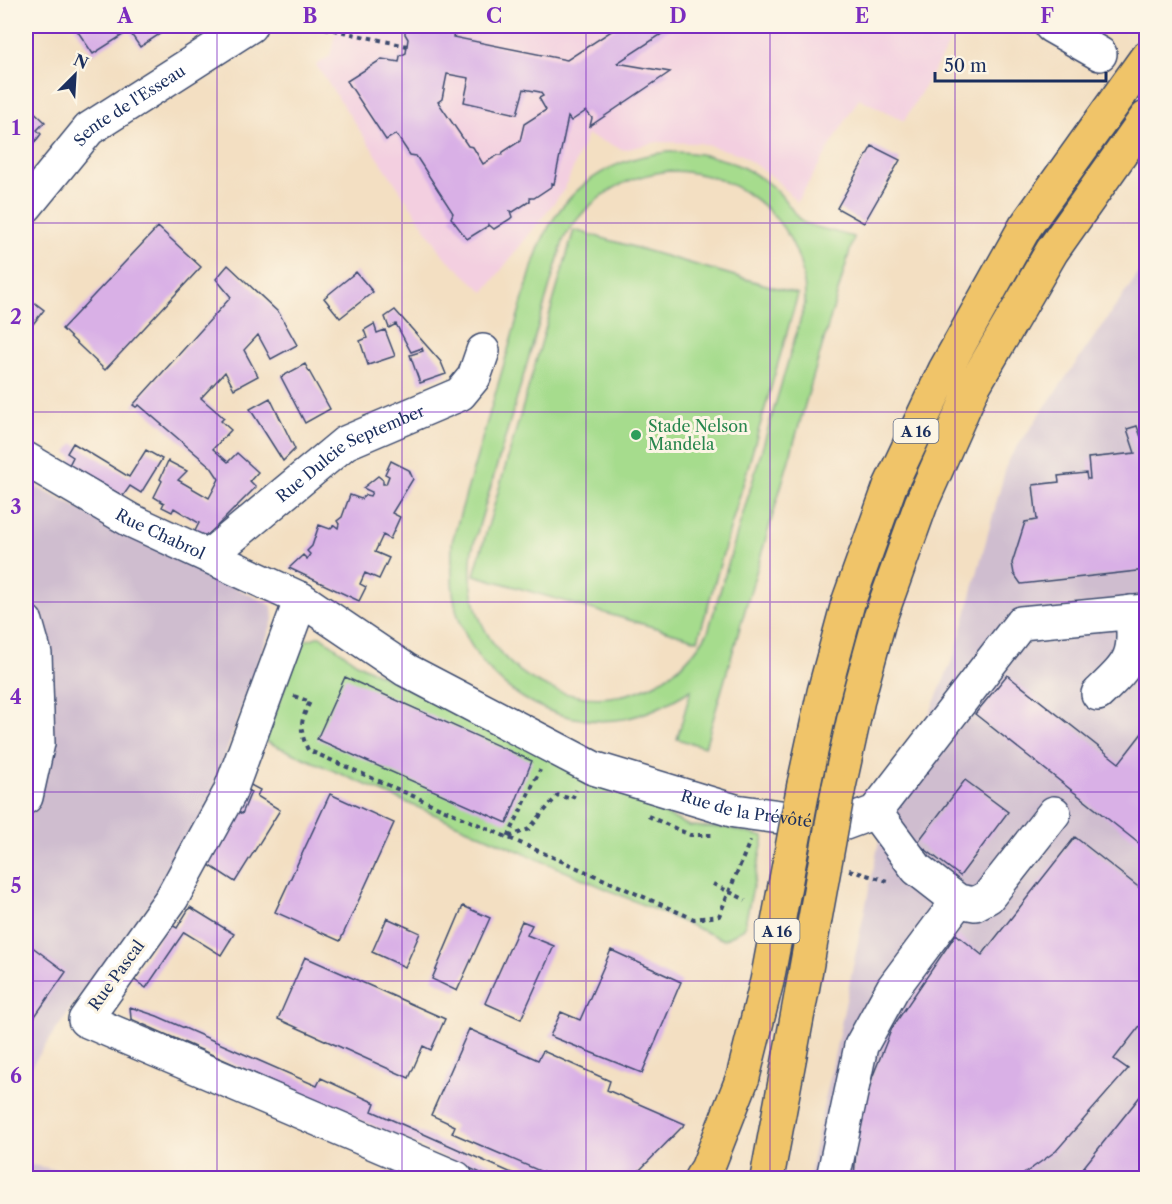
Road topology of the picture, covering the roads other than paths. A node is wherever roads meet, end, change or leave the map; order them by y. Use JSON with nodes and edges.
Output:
{"nodes":[{"id":1,"x":250,"y":26,"type":"edge"},
{"id":2,"x":1051,"y":26,"type":"edge"},
{"id":3,"x":1100,"y":54,"type":"dead end"},
{"id":4,"x":1146,"y":58,"type":"edge"},
{"id":5,"x":1146,"y":118,"type":"edge"},
{"id":6,"x":26,"y":206,"type":"edge"},
{"id":7,"x":483,"y":351,"type":"dead end"},
{"id":8,"x":26,"y":459,"type":"edge"},
{"id":9,"x":209,"y":556,"type":"junction"},
{"id":10,"x":301,"y":599,"type":"junction"},
{"id":11,"x":1139,"y":611,"type":"edge"},
{"id":12,"x":26,"y":622,"type":"edge"},
{"id":13,"x":1098,"y":694,"type":"dead end"},
{"id":14,"x":26,"y":797,"type":"edge"},
{"id":15,"x":875,"y":812,"type":"junction"},
{"id":16,"x":1053,"y":813,"type":"dead end"},
{"id":17,"x":958,"y":901,"type":"junction"},
{"id":18,"x":456,"y":1179,"type":"edge"},
{"id":19,"x":701,"y":1179,"type":"edge"},
{"id":20,"x":767,"y":1179,"type":"edge"},
{"id":21,"x":833,"y":1179,"type":"edge"}],
"edges":[{"from":1,"to":6,"type":"street","name":"Sente de l'Esseau"},
{"from":2,"to":3,"type":"street"},
{"from":4,"to":19,"type":"highway","number":"A 16","bridge":true},
{"from":5,"to":20,"type":"highway","number":"A 16","bridge":true},
{"from":7,"to":9,"type":"street","name":"Rue Dulcie September"},
{"from":8,"to":9,"type":"street","name":"Rue Chabrol"},
{"from":9,"to":10,"type":"street","name":"Rue Chabrol"},
{"from":10,"to":15,"type":"street","name":"Rue de la Prévôté"},
{"from":10,"to":18,"type":"street","name":"Rue Pascal"},
{"from":11,"to":13,"type":"street"},
{"from":11,"to":15,"type":"street"},
{"from":12,"to":14,"type":"street"},
{"from":15,"to":17,"type":"street"},
{"from":16,"to":17,"type":"street"},
{"from":17,"to":21,"type":"street"}]}
